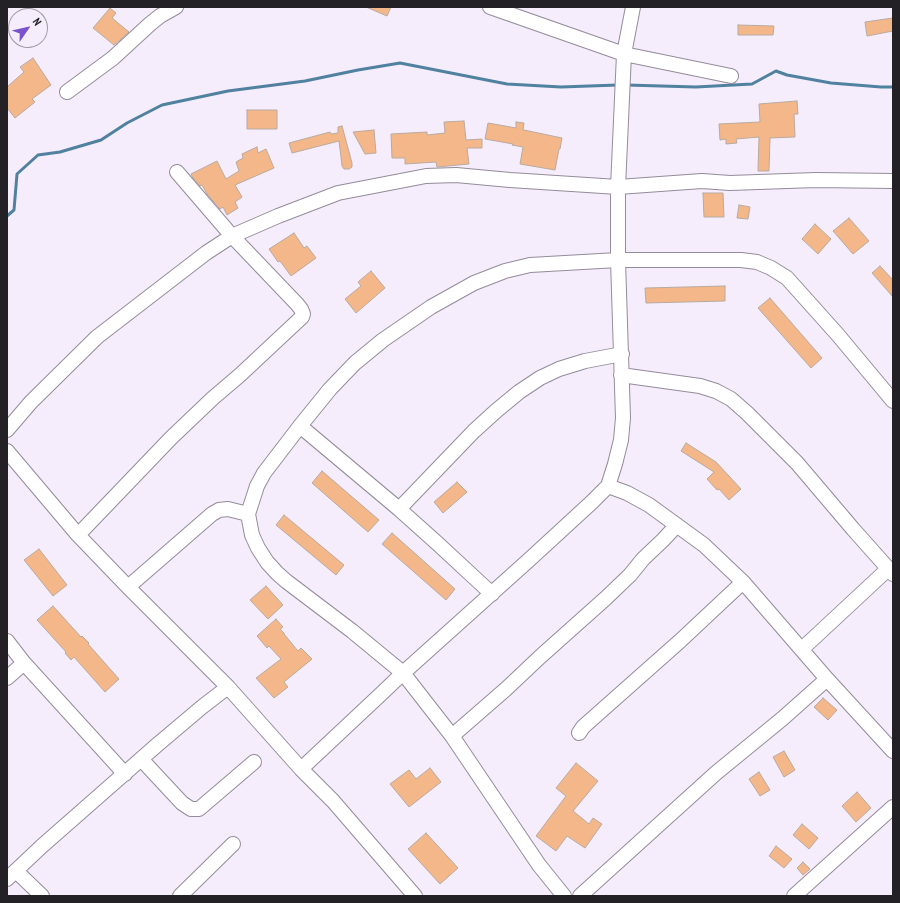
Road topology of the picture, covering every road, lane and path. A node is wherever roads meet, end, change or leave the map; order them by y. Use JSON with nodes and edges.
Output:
{"nodes":[{"id":1,"x":176,"y":7,"type":"edge"},
{"id":2,"x":490,"y":7,"type":"edge"},
{"id":3,"x":633,"y":7,"type":"edge"},
{"id":4,"x":624,"y":54,"type":"junction"},
{"id":5,"x":730,"y":76,"type":"dead end"},
{"id":6,"x":67,"y":92,"type":"dead end"},
{"id":7,"x":177,"y":172,"type":"dead end"},
{"id":8,"x":893,"y":181,"type":"edge"},
{"id":9,"x":618,"y":188,"type":"junction"},
{"id":10,"x":232,"y":236,"type":"junction"},
{"id":11,"x":618,"y":260,"type":"junction"},
{"id":12,"x":622,"y":354,"type":"junction"},
{"id":13,"x":621,"y":375,"type":"junction"},
{"id":14,"x":893,"y":401,"type":"edge"},
{"id":15,"x":8,"y":426,"type":"edge"},
{"id":16,"x":300,"y":426,"type":"junction"},
{"id":17,"x":7,"y":451,"type":"edge"},
{"id":18,"x":608,"y":486,"type":"junction"},
{"id":19,"x":399,"y":509,"type":"junction"},
{"id":20,"x":248,"y":514,"type":"junction"},
{"id":21,"x":677,"y":525,"type":"junction"},
{"id":22,"x":78,"y":535,"type":"junction"},
{"id":23,"x":890,"y":572,"type":"edge"},
{"id":24,"x":743,"y":582,"type":"junction"},
{"id":25,"x":128,"y":587,"type":"junction"},
{"id":26,"x":492,"y":594,"type":"junction"},
{"id":27,"x":7,"y":640,"type":"edge"},
{"id":28,"x":802,"y":649,"type":"junction"},
{"id":29,"x":24,"y":663,"type":"junction"},
{"id":30,"x":402,"y":673,"type":"junction"},
{"id":31,"x":7,"y":678,"type":"edge"},
{"id":32,"x":827,"y":679,"type":"junction"},
{"id":33,"x":228,"y":688,"type":"junction"},
{"id":34,"x":579,"y":732,"type":"dead end"},
{"id":35,"x":452,"y":736,"type":"junction"},
{"id":36,"x":893,"y":751,"type":"edge"},
{"id":37,"x":141,"y":759,"type":"junction"},
{"id":38,"x":254,"y":762,"type":"dead end"},
{"id":39,"x":301,"y":769,"type":"junction"},
{"id":40,"x":125,"y":774,"type":"junction"},
{"id":41,"x":893,"y":808,"type":"edge"},
{"id":42,"x":233,"y":844,"type":"dead end"},
{"id":43,"x":11,"y":875,"type":"edge"},
{"id":44,"x":42,"y":896,"type":"edge"},
{"id":45,"x":180,"y":896,"type":"edge"},
{"id":46,"x":415,"y":896,"type":"edge"},
{"id":47,"x":564,"y":896,"type":"edge"},
{"id":48,"x":580,"y":896,"type":"edge"},
{"id":49,"x":794,"y":896,"type":"edge"}],
"edges":[{"from":1,"to":6,"type":"street"},
{"from":2,"to":4,"type":"street"},
{"from":3,"to":4,"type":"street"},
{"from":4,"to":5,"type":"street"},
{"from":4,"to":9,"type":"street"},
{"from":7,"to":10,"type":"street"},
{"from":8,"to":9,"type":"street"},
{"from":9,"to":10,"type":"street"},
{"from":9,"to":11,"type":"street"},
{"from":10,"to":15,"type":"street"},
{"from":10,"to":22,"type":"street"},
{"from":11,"to":12,"type":"street"},
{"from":11,"to":14,"type":"street"},
{"from":11,"to":16,"type":"street"},
{"from":12,"to":13,"type":"street"},
{"from":12,"to":19,"type":"street"},
{"from":13,"to":18,"type":"street"},
{"from":13,"to":23,"type":"street"},
{"from":16,"to":19,"type":"street"},
{"from":16,"to":20,"type":"street"},
{"from":17,"to":22,"type":"street"},
{"from":18,"to":21,"type":"street"},
{"from":18,"to":26,"type":"street"},
{"from":19,"to":26,"type":"street"},
{"from":20,"to":25,"type":"street"},
{"from":20,"to":30,"type":"street"},
{"from":21,"to":24,"type":"street"},
{"from":21,"to":35,"type":"street"},
{"from":22,"to":25,"type":"street"},
{"from":23,"to":28,"type":"street"},
{"from":24,"to":28,"type":"street"},
{"from":24,"to":34,"type":"street"},
{"from":25,"to":33,"type":"street"},
{"from":26,"to":30,"type":"street"},
{"from":27,"to":29,"type":"street"},
{"from":28,"to":32,"type":"street"},
{"from":29,"to":31,"type":"street"},
{"from":29,"to":40,"type":"street"},
{"from":30,"to":35,"type":"street"},
{"from":30,"to":39,"type":"street"},
{"from":32,"to":36,"type":"street"},
{"from":32,"to":48,"type":"street"},
{"from":33,"to":37,"type":"street"},
{"from":33,"to":39,"type":"street"},
{"from":35,"to":47,"type":"street"},
{"from":37,"to":38,"type":"street"},
{"from":37,"to":40,"type":"street"},
{"from":39,"to":46,"type":"street"},
{"from":40,"to":43,"type":"street"},
{"from":41,"to":49,"type":"street"},
{"from":42,"to":45,"type":"street"},
{"from":43,"to":44,"type":"street"}]}
